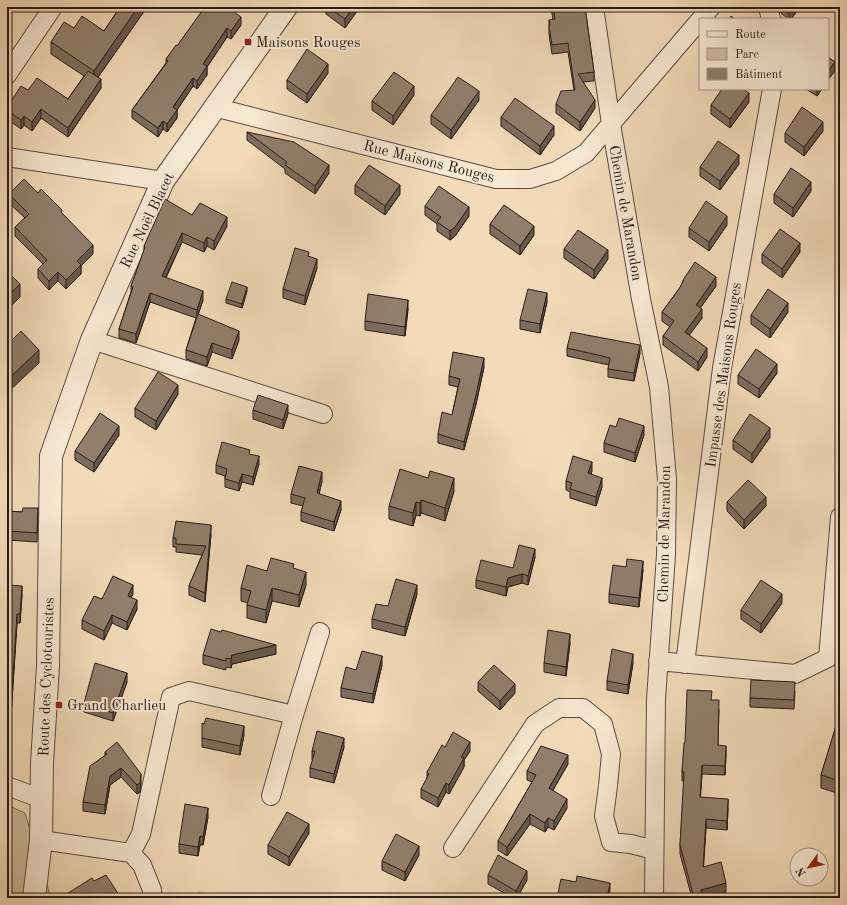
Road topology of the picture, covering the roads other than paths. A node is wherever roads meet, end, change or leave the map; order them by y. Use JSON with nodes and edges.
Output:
{"nodes":[{"id":1,"x":53,"y":7,"type":"edge"},
{"id":2,"x":286,"y":7,"type":"edge"},
{"id":3,"x":594,"y":7,"type":"edge"},
{"id":4,"x":711,"y":7,"type":"edge"},
{"id":5,"x":768,"y":7,"type":"edge"},
{"id":6,"x":701,"y":18,"type":"edge"},
{"id":7,"x":771,"y":18,"type":"edge"},
{"id":8,"x":699,"y":20,"type":"edge"},
{"id":9,"x":7,"y":75,"type":"edge"},
{"id":10,"x":772,"y":90,"type":"edge"},
{"id":11,"x":214,"y":107,"type":"junction"},
{"id":12,"x":611,"y":124,"type":"junction"},
{"id":13,"x":7,"y":157,"type":"edge"},
{"id":14,"x":163,"y":180,"type":"junction"},
{"id":15,"x":92,"y":340,"type":"junction"},
{"id":16,"x":323,"y":414,"type":"dead end"},
{"id":17,"x":51,"y":456,"type":"joint"},
{"id":18,"x":840,"y":517,"type":"edge"},
{"id":19,"x":839,"y":542,"type":"edge"},
{"id":20,"x":320,"y":632,"type":"dead end"},
{"id":21,"x":658,"y":661,"type":"junction"},
{"id":22,"x":685,"y":664,"type":"junction"},
{"id":23,"x":294,"y":715,"type":"junction"},
{"id":24,"x":7,"y":786,"type":"edge"},
{"id":25,"x":271,"y":796,"type":"dead end"},
{"id":26,"x":42,"y":799,"type":"junction"},
{"id":27,"x":41,"y":840,"type":"junction"},
{"id":28,"x":453,"y":848,"type":"dead end"},
{"id":29,"x":654,"y":850,"type":"junction"},
{"id":30,"x":131,"y":853,"type":"junction"},
{"id":31,"x":34,"y":898,"type":"edge"},
{"id":32,"x":152,"y":898,"type":"edge"},
{"id":33,"x":654,"y":898,"type":"edge"}],
"edges":[{"from":1,"to":9,"type":"street"},
{"from":2,"to":11,"type":"street","name":"Rue Noël Blacet"},
{"from":3,"to":12,"type":"street","name":"Chemin de Marandon"},
{"from":4,"to":6,"type":"street","name":"Rue Maisons Rouges"},
{"from":5,"to":7,"type":"street"},
{"from":8,"to":12,"type":"street","name":"Rue Maisons Rouges"},
{"from":10,"to":22,"type":"street","name":"Impasse des Maisons Rouges"},
{"from":11,"to":12,"type":"street","name":"Rue Maisons Rouges"},
{"from":11,"to":14,"type":"street","name":"Rue Noël Blacet"},
{"from":12,"to":21,"type":"street","name":"Chemin de Marandon"},
{"from":13,"to":14,"type":"street"},
{"from":14,"to":15,"type":"street","name":"Rue Noël Blacet"},
{"from":15,"to":16,"type":"street"},
{"from":15,"to":17,"type":"street","name":"Rue Noël Blacet"},
{"from":17,"to":26,"type":"street","name":"Route des Cyclotouristes"},
{"from":18,"to":19,"type":"street"},
{"from":19,"to":22,"type":"street"},
{"from":20,"to":23,"type":"street"},
{"from":21,"to":22,"type":"street"},
{"from":21,"to":29,"type":"street","name":"Chemin de Marandon"},
{"from":23,"to":25,"type":"street"},
{"from":23,"to":30,"type":"street"},
{"from":24,"to":26,"type":"street"},
{"from":26,"to":27,"type":"street","name":"Route des Cyclotouristes"},
{"from":27,"to":30,"type":"street"},
{"from":27,"to":31,"type":"street","name":"Route des Cyclotouristes"},
{"from":28,"to":29,"type":"street"},
{"from":29,"to":33,"type":"street","name":"Chemin de Marandon"},
{"from":30,"to":32,"type":"street"}]}
